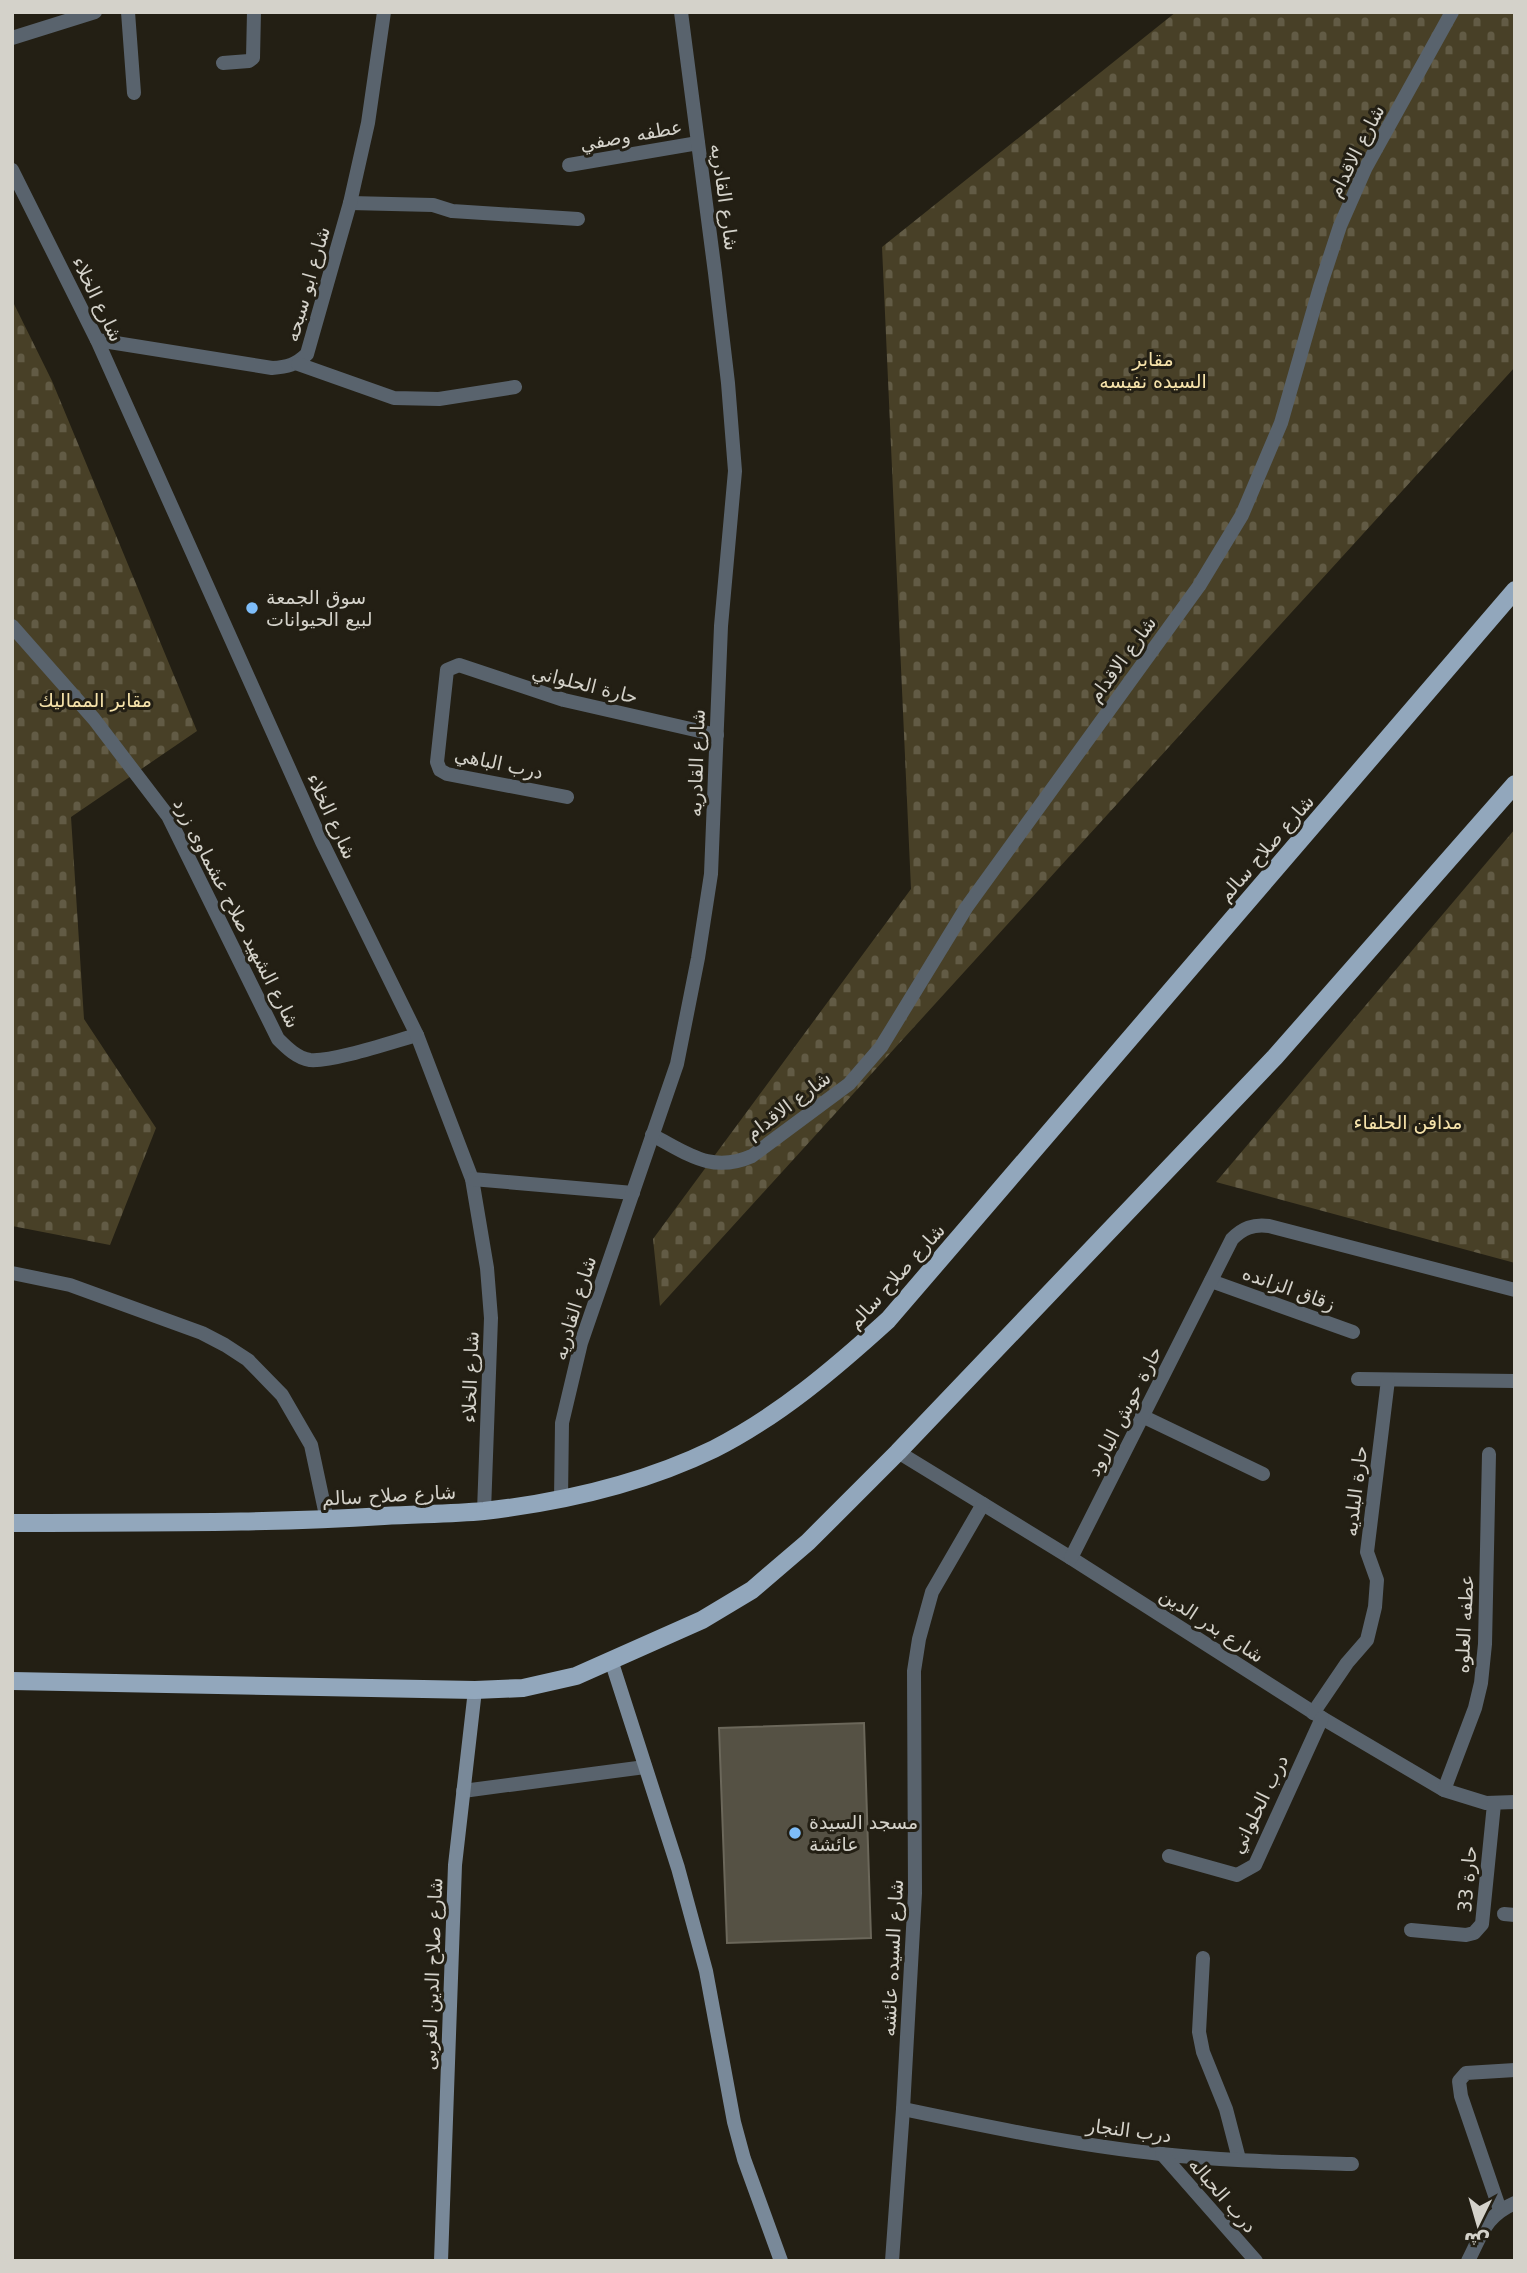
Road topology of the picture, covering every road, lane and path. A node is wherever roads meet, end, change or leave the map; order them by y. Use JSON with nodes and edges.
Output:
{"nodes":[{"id":1,"x":95,"y":12,"type":"edge"},
{"id":2,"x":128,"y":12,"type":"edge"},
{"id":3,"x":254,"y":12,"type":"edge"},
{"id":4,"x":384,"y":12,"type":"edge"},
{"id":5,"x":681,"y":12,"type":"edge"},
{"id":6,"x":1452,"y":12,"type":"edge"},
{"id":7,"x":12,"y":38,"type":"edge"},
{"id":8,"x":223,"y":63,"type":"dead end"},
{"id":9,"x":134,"y":93,"type":"dead end"},
{"id":10,"x":698,"y":143,"type":"junction"},
{"id":11,"x":569,"y":166,"type":"dead end"},
{"id":12,"x":12,"y":170,"type":"edge"},
{"id":13,"x":350,"y":203,"type":"junction"},
{"id":14,"x":578,"y":219,"type":"dead end"},
{"id":15,"x":97,"y":340,"type":"junction"},
{"id":16,"x":298,"y":364,"type":"junction"},
{"id":17,"x":515,"y":387,"type":"dead end"},
{"id":18,"x":1515,"y":590,"type":"edge"},
{"id":19,"x":12,"y":626,"type":"edge"},
{"id":20,"x":447,"y":670,"type":"joint"},
{"id":21,"x":716,"y":736,"type":"junction"},
{"id":22,"x":1515,"y":784,"type":"edge"},
{"id":23,"x":567,"y":797,"type":"dead end"},
{"id":24,"x":417,"y":1035,"type":"junction"},
{"id":25,"x":652,"y":1135,"type":"junction"},
{"id":26,"x":472,"y":1180,"type":"junction"},
{"id":27,"x":633,"y":1193,"type":"junction"},
{"id":28,"x":12,"y":1273,"type":"edge"},
{"id":29,"x":1211,"y":1281,"type":"junction"},
{"id":30,"x":1515,"y":1290,"type":"edge"},
{"id":31,"x":1353,"y":1332,"type":"dead end"},
{"id":32,"x":1358,"y":1379,"type":"dead end"},
{"id":33,"x":1388,"y":1380,"type":"junction"},
{"id":34,"x":1515,"y":1381,"type":"edge"},
{"id":35,"x":1142,"y":1416,"type":"junction"},
{"id":36,"x":898,"y":1451,"type":"junction"},
{"id":37,"x":1489,"y":1454,"type":"dead end"},
{"id":38,"x":1263,"y":1474,"type":"dead end"},
{"id":39,"x":561,"y":1499,"type":"junction"},
{"id":40,"x":983,"y":1504,"type":"junction"},
{"id":41,"x":484,"y":1511,"type":"junction"},
{"id":42,"x":327,"y":1520,"type":"junction"},
{"id":43,"x":12,"y":1523,"type":"edge"},
{"id":44,"x":1071,"y":1558,"type":"junction"},
{"id":45,"x":611,"y":1660,"type":"junction"},
{"id":46,"x":12,"y":1681,"type":"edge"},
{"id":47,"x":474,"y":1690,"type":"junction"},
{"id":48,"x":1318,"y":1716,"type":"junction"},
{"id":49,"x":645,"y":1767,"type":"junction"},
{"id":50,"x":1444,"y":1790,"type":"junction"},
{"id":51,"x":463,"y":1791,"type":"junction"},
{"id":52,"x":1515,"y":1802,"type":"edge"},
{"id":53,"x":1494,"y":1804,"type":"junction"},
{"id":54,"x":1169,"y":1856,"type":"dead end"},
{"id":55,"x":1411,"y":1930,"type":"dead end"},
{"id":56,"x":1203,"y":1958,"type":"dead end"},
{"id":57,"x":1515,"y":2070,"type":"edge"},
{"id":58,"x":904,"y":2109,"type":"junction"},
{"id":59,"x":1162,"y":2154,"type":"junction"},
{"id":60,"x":1239,"y":2160,"type":"junction"},
{"id":61,"x":1352,"y":2164,"type":"dead end"},
{"id":62,"x":1515,"y":2203,"type":"edge"},
{"id":63,"x":1500,"y":2210,"type":"junction"},
{"id":64,"x":441,"y":2261,"type":"edge"},
{"id":65,"x":781,"y":2261,"type":"edge"},
{"id":66,"x":892,"y":2261,"type":"edge"},
{"id":67,"x":1256,"y":2261,"type":"edge"},
{"id":68,"x":1468,"y":2261,"type":"edge"}],
"edges":[{"from":1,"to":7,"type":"street"},
{"from":2,"to":9,"type":"street"},
{"from":3,"to":8,"type":"street"},
{"from":4,"to":13,"type":"street","name":"شارع ابو سبحه"},
{"from":5,"to":10,"type":"street","name":"شارع القادريه"},
{"from":6,"to":25,"type":"street","name":"شارع الاقدام"},
{"from":10,"to":11,"type":"street","name":"عطفه وصفي"},
{"from":10,"to":21,"type":"street","name":"شارع القادريه"},
{"from":12,"to":15,"type":"street","name":"شارع الخلاء"},
{"from":13,"to":14,"type":"street"},
{"from":13,"to":16,"type":"street","name":"شارع ابو سبحه"},
{"from":15,"to":16,"type":"street","name":"شارع ابو سبحه"},
{"from":15,"to":24,"type":"street","name":"شارع الخلاء"},
{"from":16,"to":17,"type":"street"},
{"from":18,"to":39,"type":"main road","name":"شارع صلاح سالم"},
{"from":19,"to":24,"type":"street","name":"شارع الشهيد صلاح عشماوى زرد"},
{"from":20,"to":21,"type":"street","name":"حارة الحلواني"},
{"from":20,"to":23,"type":"street","name":"درب الباهي"},
{"from":21,"to":25,"type":"street","name":"شارع القادريه"},
{"from":22,"to":36,"type":"main road"},
{"from":24,"to":26,"type":"street","name":"شارع الخلاء"},
{"from":25,"to":27,"type":"street","name":"شارع القادريه"},
{"from":26,"to":27,"type":"street"},
{"from":26,"to":41,"type":"street","name":"شارع الخلاء"},
{"from":27,"to":39,"type":"street","name":"شارع القادريه"},
{"from":28,"to":42,"type":"street"},
{"from":29,"to":30,"type":"street","name":"حارة حوش البارود"},
{"from":29,"to":31,"type":"street","name":"زقاق الزانده"},
{"from":29,"to":35,"type":"street","name":"حارة حوش البارود"},
{"from":32,"to":33,"type":"street"},
{"from":33,"to":34,"type":"street"},
{"from":33,"to":48,"type":"street","name":"حارة البلديه"},
{"from":35,"to":38,"type":"street"},
{"from":35,"to":44,"type":"street","name":"حارة حوش البارود"},
{"from":36,"to":40,"type":"street","name":"شارع بدر الدين"},
{"from":36,"to":45,"type":"main road"},
{"from":37,"to":50,"type":"street","name":"عطفه العلوه"},
{"from":39,"to":41,"type":"main road","name":"شارع صلاح سالم"},
{"from":40,"to":44,"type":"street","name":"شارع بدر الدين"},
{"from":40,"to":58,"type":"street","name":"شارع السيده عائشه"},
{"from":41,"to":42,"type":"main road","name":"شارع صلاح سالم"},
{"from":42,"to":43,"type":"main road","name":"شارع صلاح سالم"},
{"from":44,"to":48,"type":"street","name":"شارع بدر الدين"},
{"from":45,"to":47,"type":"main road"},
{"from":45,"to":49,"type":"main road"},
{"from":46,"to":47,"type":"main road"},
{"from":47,"to":51,"type":"main road","name":"شارع صلاح الدين الغربى"},
{"from":48,"to":50,"type":"street","name":"شارع بدر الدين"},
{"from":48,"to":54,"type":"street","name":"درب الحلواني"},
{"from":49,"to":51,"type":"street"},
{"from":49,"to":65,"type":"main road"},
{"from":50,"to":53,"type":"street","name":"شارع بدر الدين"},
{"from":51,"to":64,"type":"main road","name":"شارع صلاح الدين الغربى"},
{"from":52,"to":53,"type":"street","name":"شارع بدر الدين"},
{"from":53,"to":55,"type":"street","name":"حارة 33"},
{"from":56,"to":60,"type":"street"},
{"from":57,"to":63,"type":"street"},
{"from":58,"to":59,"type":"street","name":"درب النجار"},
{"from":58,"to":66,"type":"street","name":"شارع السيده عائشه"},
{"from":59,"to":60,"type":"street","name":"درب النجار"},
{"from":59,"to":67,"type":"street","name":"درب الحباله"},
{"from":60,"to":61,"type":"street","name":"درب النجار"},
{"from":62,"to":63,"type":"street"},
{"from":63,"to":68,"type":"street"}]}
